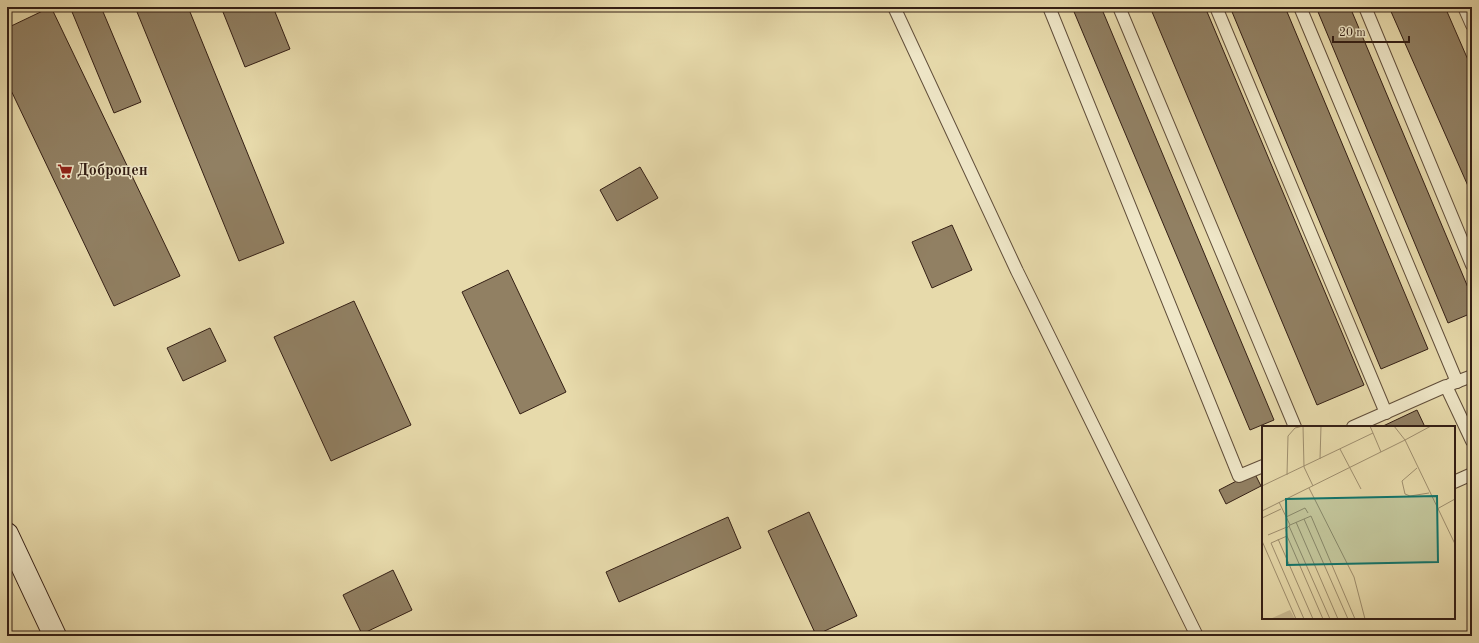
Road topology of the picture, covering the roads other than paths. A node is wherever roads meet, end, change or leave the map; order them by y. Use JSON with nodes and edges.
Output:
{"nodes":[{"id":1,"x":894,"y":7,"type":"edge"},
{"id":2,"x":1049,"y":7,"type":"edge"},
{"id":3,"x":1119,"y":7,"type":"edge"},
{"id":4,"x":1216,"y":7,"type":"edge"},
{"id":5,"x":1300,"y":7,"type":"edge"},
{"id":6,"x":1365,"y":7,"type":"edge"},
{"id":7,"x":1464,"y":7,"type":"edge"},
{"id":8,"x":1472,"y":25,"type":"edge"},
{"id":9,"x":1472,"y":265,"type":"edge"},
{"id":10,"x":1472,"y":376,"type":"edge"},
{"id":11,"x":1452,"y":384,"type":"junction"},
{"id":12,"x":1386,"y":413,"type":"junction"},
{"id":13,"x":1295,"y":426,"type":"edge"},
{"id":14,"x":1355,"y":426,"type":"edge"},
{"id":15,"x":1472,"y":441,"type":"edge"},
{"id":16,"x":1262,"y":466,"type":"edge"},
{"id":17,"x":1472,"y":474,"type":"edge"},
{"id":18,"x":1455,"y":482,"type":"edge"},
{"id":19,"x":7,"y":534,"type":"edge"},
{"id":20,"x":55,"y":636,"type":"edge"},
{"id":21,"x":1197,"y":636,"type":"edge"}],
"edges":[{"from":1,"to":21,"type":"lane"},
{"from":2,"to":16,"type":"lane"},
{"from":3,"to":13,"type":"lane"},
{"from":4,"to":12,"type":"lane"},
{"from":5,"to":11,"type":"lane"},
{"from":6,"to":9,"type":"lane"},
{"from":7,"to":8,"type":"lane"},
{"from":10,"to":11,"type":"lane"},
{"from":11,"to":12,"type":"lane"},
{"from":11,"to":15,"type":"lane"},
{"from":12,"to":14,"type":"lane"},
{"from":17,"to":18,"type":"lane"},
{"from":19,"to":20,"type":"main road"}]}
